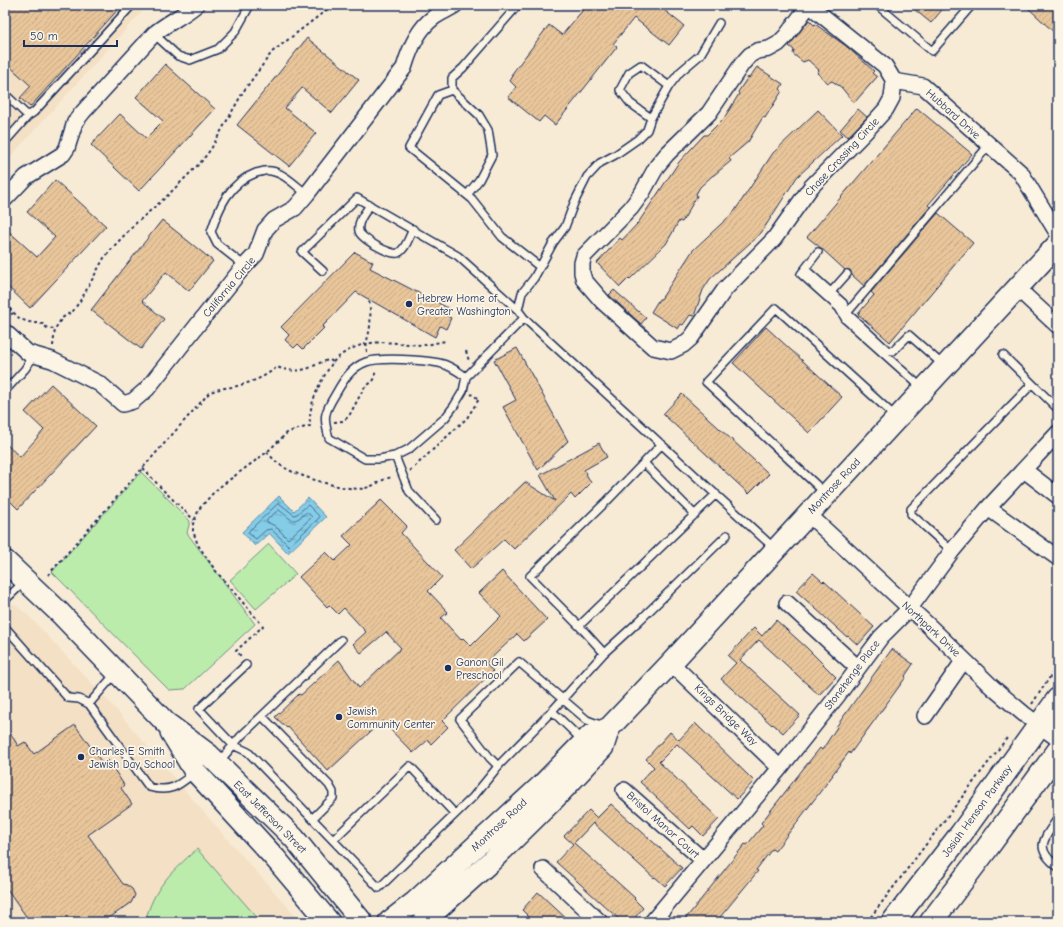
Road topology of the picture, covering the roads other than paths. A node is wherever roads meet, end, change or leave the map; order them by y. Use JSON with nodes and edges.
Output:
{"nodes":[{"id":1,"x":132,"y":5,"type":"edge"},
{"id":2,"x":196,"y":5,"type":"edge"},
{"id":3,"x":250,"y":5,"type":"edge"},
{"id":4,"x":455,"y":5,"type":"edge"},
{"id":5,"x":518,"y":5,"type":"edge"},
{"id":6,"x":809,"y":5,"type":"edge"},
{"id":7,"x":876,"y":5,"type":"edge"},
{"id":8,"x":972,"y":5,"type":"edge"},
{"id":9,"x":719,"y":23,"type":"dead end"},
{"id":10,"x":154,"y":34,"type":"junction"},
{"id":11,"x":894,"y":81,"type":"junction"},
{"id":12,"x":669,"y":86,"type":"junction"},
{"id":13,"x":452,"y":90,"type":"junction"},
{"id":14,"x":5,"y":94,"type":"edge"},
{"id":15,"x":28,"y":116,"type":"junction"},
{"id":16,"x":651,"y":118,"type":"junction"},
{"id":17,"x":5,"y":142,"type":"edge"},
{"id":18,"x":989,"y":145,"type":"junction"},
{"id":19,"x":307,"y":194,"type":"junction"},
{"id":20,"x":467,"y":194,"type":"junction"},
{"id":21,"x":5,"y":199,"type":"edge"},
{"id":22,"x":370,"y":205,"type":"junction"},
{"id":23,"x":413,"y":229,"type":"junction"},
{"id":24,"x":1058,"y":234,"type":"edge"},
{"id":25,"x":1058,"y":244,"type":"edge"},
{"id":26,"x":818,"y":252,"type":"dead end"},
{"id":27,"x":245,"y":266,"type":"junction"},
{"id":28,"x":540,"y":267,"type":"junction"},
{"id":29,"x":805,"y":269,"type":"junction"},
{"id":30,"x":323,"y":271,"type":"dead end"},
{"id":31,"x":846,"y":274,"type":"dead end"},
{"id":32,"x":1017,"y":288,"type":"junction"},
{"id":33,"x":831,"y":292,"type":"junction"},
{"id":34,"x":518,"y":310,"type":"junction"},
{"id":35,"x":847,"y":314,"type":"junction"},
{"id":36,"x":524,"y":318,"type":"junction"},
{"id":37,"x":1058,"y":326,"type":"edge"},
{"id":38,"x":6,"y":335,"type":"edge"},
{"id":39,"x":34,"y":355,"type":"junction"},
{"id":40,"x":1002,"y":355,"type":"dead end"},
{"id":41,"x":945,"y":366,"type":"junction"},
{"id":42,"x":466,"y":377,"type":"junction"},
{"id":43,"x":1032,"y":384,"type":"junction"},
{"id":44,"x":924,"y":389,"type":"junction"},
{"id":45,"x":5,"y":391,"type":"edge"},
{"id":46,"x":1058,"y":409,"type":"edge"},
{"id":47,"x":897,"y":418,"type":"junction"},
{"id":48,"x":1058,"y":433,"type":"edge"},
{"id":49,"x":662,"y":444,"type":"junction"},
{"id":50,"x":395,"y":456,"type":"junction"},
{"id":51,"x":644,"y":463,"type":"junction"},
{"id":52,"x":1024,"y":470,"type":"junction"},
{"id":53,"x":716,"y":494,"type":"junction"},
{"id":54,"x":827,"y":494,"type":"junction"},
{"id":55,"x":1058,"y":496,"type":"edge"},
{"id":56,"x":988,"y":508,"type":"junction"},
{"id":57,"x":808,"y":514,"type":"junction"},
{"id":58,"x":694,"y":515,"type":"junction"},
{"id":59,"x":436,"y":520,"type":"dead end"},
{"id":60,"x":726,"y":535,"type":"dead end"},
{"id":61,"x":776,"y":549,"type":"junction"},
{"id":62,"x":952,"y":551,"type":"junction"},
{"id":63,"x":1058,"y":558,"type":"edge"},
{"id":64,"x":5,"y":561,"type":"edge"},
{"id":65,"x":26,"y":581,"type":"junction"},
{"id":66,"x":5,"y":600,"type":"edge"},
{"id":67,"x":787,"y":604,"type":"dead end"},
{"id":68,"x":910,"y":608,"type":"junction"},
{"id":69,"x":580,"y":626,"type":"junction"},
{"id":70,"x":5,"y":628,"type":"edge"},
{"id":71,"x":341,"y":640,"type":"dead end"},
{"id":72,"x":604,"y":653,"type":"junction"},
{"id":73,"x":964,"y":660,"type":"junction"},
{"id":74,"x":671,"y":663,"type":"junction"},
{"id":75,"x":246,"y":665,"type":"road end"},
{"id":76,"x":858,"y":668,"type":"junction"},
{"id":77,"x":117,"y":672,"type":"junction"},
{"id":78,"x":563,"y":699,"type":"junction"},
{"id":79,"x":1058,"y":699,"type":"edge"},
{"id":80,"x":89,"y":704,"type":"junction"},
{"id":81,"x":552,"y":711,"type":"junction"},
{"id":82,"x":262,"y":716,"type":"junction"},
{"id":83,"x":925,"y":716,"type":"dead end"},
{"id":84,"x":1032,"y":720,"type":"junction"},
{"id":85,"x":166,"y":723,"type":"junction"},
{"id":86,"x":609,"y":728,"type":"junction"},
{"id":87,"x":1058,"y":739,"type":"edge"},
{"id":88,"x":233,"y":745,"type":"junction"},
{"id":89,"x":590,"y":748,"type":"junction"},
{"id":90,"x":1058,"y":751,"type":"edge"},
{"id":91,"x":217,"y":763,"type":"junction"},
{"id":92,"x":498,"y":766,"type":"junction"},
{"id":93,"x":780,"y":768,"type":"junction"},
{"id":94,"x":196,"y":772,"type":"junction"},
{"id":95,"x":624,"y":790,"type":"dead end"},
{"id":96,"x":455,"y":814,"type":"junction"},
{"id":97,"x":313,"y":818,"type":"junction"},
{"id":98,"x":1058,"y":818,"type":"edge"},
{"id":99,"x":333,"y":840,"type":"junction"},
{"id":100,"x":703,"y":860,"type":"junction"},
{"id":101,"x":1058,"y":868,"type":"edge"},
{"id":102,"x":543,"y":869,"type":"dead end"},
{"id":103,"x":329,"y":922,"type":"edge"},
{"id":104,"x":362,"y":922,"type":"edge"},
{"id":105,"x":389,"y":922,"type":"edge"},
{"id":106,"x":423,"y":922,"type":"edge"},
{"id":107,"x":600,"y":922,"type":"edge"},
{"id":108,"x":652,"y":922,"type":"edge"},
{"id":109,"x":893,"y":922,"type":"edge"},
{"id":110,"x":931,"y":922,"type":"edge"}],
"edges":[{"from":1,"to":15,"type":"lane"},
{"from":2,"to":10,"type":"street"},
{"from":3,"to":10,"type":"lane"},
{"from":4,"to":19,"type":"street","name":"California Circle"},
{"from":5,"to":13,"type":"lane"},
{"from":6,"to":11,"type":"street"},
{"from":6,"to":11,"type":"street","name":"Chase Crossing Circle"},
{"from":7,"to":8,"type":"lane"},
{"from":9,"to":12,"type":"lane"},
{"from":10,"to":21,"type":"street"},
{"from":11,"to":18,"type":"street","name":"Hubbard Drive"},
{"from":12,"to":16,"type":"lane"},
{"from":12,"to":16,"type":"lane"},
{"from":13,"to":20,"type":"lane"},
{"from":13,"to":20,"type":"lane"},
{"from":14,"to":15,"type":"lane"},
{"from":15,"to":17,"type":"lane"},
{"from":16,"to":28,"type":"lane"},
{"from":18,"to":24,"type":"street","name":"Hubbard Drive"},
{"from":18,"to":35,"type":"lane"},
{"from":19,"to":27,"type":"street","name":"California Circle"},
{"from":19,"to":27,"type":"lane"},
{"from":20,"to":28,"type":"lane"},
{"from":22,"to":23,"type":"lane"},
{"from":22,"to":23,"type":"lane"},
{"from":22,"to":30,"type":"lane"},
{"from":23,"to":34,"type":"lane"},
{"from":25,"to":32,"type":"street","name":"Montrose Road"},
{"from":26,"to":29,"type":"lane"},
{"from":27,"to":39,"type":"street","name":"California Circle"},
{"from":28,"to":34,"type":"lane"},
{"from":29,"to":33,"type":"lane"},
{"from":29,"to":44,"type":"lane"},
{"from":31,"to":33,"type":"lane"},
{"from":32,"to":37,"type":"street"},
{"from":32,"to":41,"type":"street","name":"Montrose Road"},
{"from":33,"to":35,"type":"lane"},
{"from":34,"to":36,"type":"lane"},
{"from":35,"to":41,"type":"lane"},
{"from":36,"to":42,"type":"lane"},
{"from":36,"to":49,"type":"lane"},
{"from":38,"to":39,"type":"street","name":"California Circle"},
{"from":39,"to":45,"type":"lane"},
{"from":40,"to":43,"type":"lane"},
{"from":41,"to":44,"type":"street","name":"Montrose Road"},
{"from":42,"to":50,"type":"lane"},
{"from":42,"to":50,"type":"lane"},
{"from":43,"to":46,"type":"lane"},
{"from":43,"to":62,"type":"lane"},
{"from":44,"to":47,"type":"street","name":"Montrose Road"},
{"from":47,"to":54,"type":"street","name":"Montrose Road"},
{"from":47,"to":54,"type":"lane"},
{"from":48,"to":52,"type":"street","name":"Stonehenge Place"},
{"from":49,"to":51,"type":"lane"},
{"from":49,"to":53,"type":"lane"},
{"from":50,"to":59,"type":"lane"},
{"from":51,"to":58,"type":"lane"},
{"from":51,"to":69,"type":"lane"},
{"from":52,"to":55,"type":"street"},
{"from":52,"to":56,"type":"street","name":"Stonehenge Place"},
{"from":53,"to":58,"type":"lane"},
{"from":53,"to":61,"type":"lane"},
{"from":54,"to":57,"type":"street","name":"Montrose Road"},
{"from":56,"to":62,"type":"street","name":"Stonehenge Place"},
{"from":56,"to":63,"type":"street"},
{"from":57,"to":61,"type":"street","name":"Montrose Road"},
{"from":57,"to":68,"type":"street","name":"Northpark Drive"},
{"from":58,"to":69,"type":"lane"},
{"from":60,"to":72,"type":"lane"},
{"from":61,"to":74,"type":"street","name":"Montrose Road"},
{"from":62,"to":68,"type":"street","name":"Stonehenge Place"},
{"from":64,"to":65,"type":"street","name":"East Jefferson Street"},
{"from":65,"to":66,"type":"lane"},
{"from":65,"to":77,"type":"street","name":"East Jefferson Street"},
{"from":67,"to":76,"type":"street"},
{"from":68,"to":73,"type":"street","name":"Northpark Drive"},
{"from":68,"to":76,"type":"street","name":"Stonehenge Place"},
{"from":69,"to":72,"type":"lane"},
{"from":70,"to":80,"type":"lane"},
{"from":71,"to":82,"type":"lane"},
{"from":72,"to":78,"type":"lane"},
{"from":73,"to":83,"type":"street"},
{"from":73,"to":84,"type":"street","name":"Northpark Drive"},
{"from":74,"to":86,"type":"street","name":"Montrose Road"},
{"from":74,"to":93,"type":"street","name":"Kings Bridge Way"},
{"from":75,"to":88,"type":"lane"},
{"from":76,"to":93,"type":"street","name":"Stonehenge Place"},
{"from":77,"to":80,"type":"lane"},
{"from":77,"to":85,"type":"street","name":"East Jefferson Street"},
{"from":78,"to":81,"type":"lane"},
{"from":78,"to":86,"type":"lane"},
{"from":78,"to":92,"type":"lane"},
{"from":79,"to":84,"type":"main road","name":"Josiah Henson Parkway"},
{"from":80,"to":94,"type":"lane"},
{"from":81,"to":89,"type":"lane"},
{"from":81,"to":92,"type":"lane"},
{"from":82,"to":88,"type":"lane"},
{"from":82,"to":97,"type":"lane"},
{"from":84,"to":87,"type":"street","name":"Northpark Drive"},
{"from":84,"to":109,"type":"main road","name":"Josiah Henson Parkway"},
{"from":85,"to":91,"type":"street","name":"East Jefferson Street"},
{"from":85,"to":94,"type":"street","name":"East Jefferson Street"},
{"from":86,"to":89,"type":"street","name":"Montrose Road"},
{"from":88,"to":91,"type":"lane"},
{"from":88,"to":97,"type":"lane"},
{"from":89,"to":105,"type":"street","name":"Montrose Road"},
{"from":89,"to":106,"type":"street","name":"Montrose Road"},
{"from":90,"to":110,"type":"main road"},
{"from":91,"to":104,"type":"street","name":"East Jefferson Street"},
{"from":92,"to":96,"type":"lane"},
{"from":93,"to":100,"type":"street","name":"Stonehenge Place"},
{"from":94,"to":103,"type":"street","name":"East Jefferson Street"},
{"from":95,"to":100,"type":"street","name":"Bristol Manor Court"},
{"from":96,"to":99,"type":"lane"},
{"from":96,"to":99,"type":"lane"},
{"from":97,"to":99,"type":"lane"},
{"from":98,"to":101,"type":"lane"},
{"from":100,"to":108,"type":"street","name":"Stonehenge Place"},
{"from":102,"to":107,"type":"street"}]}
